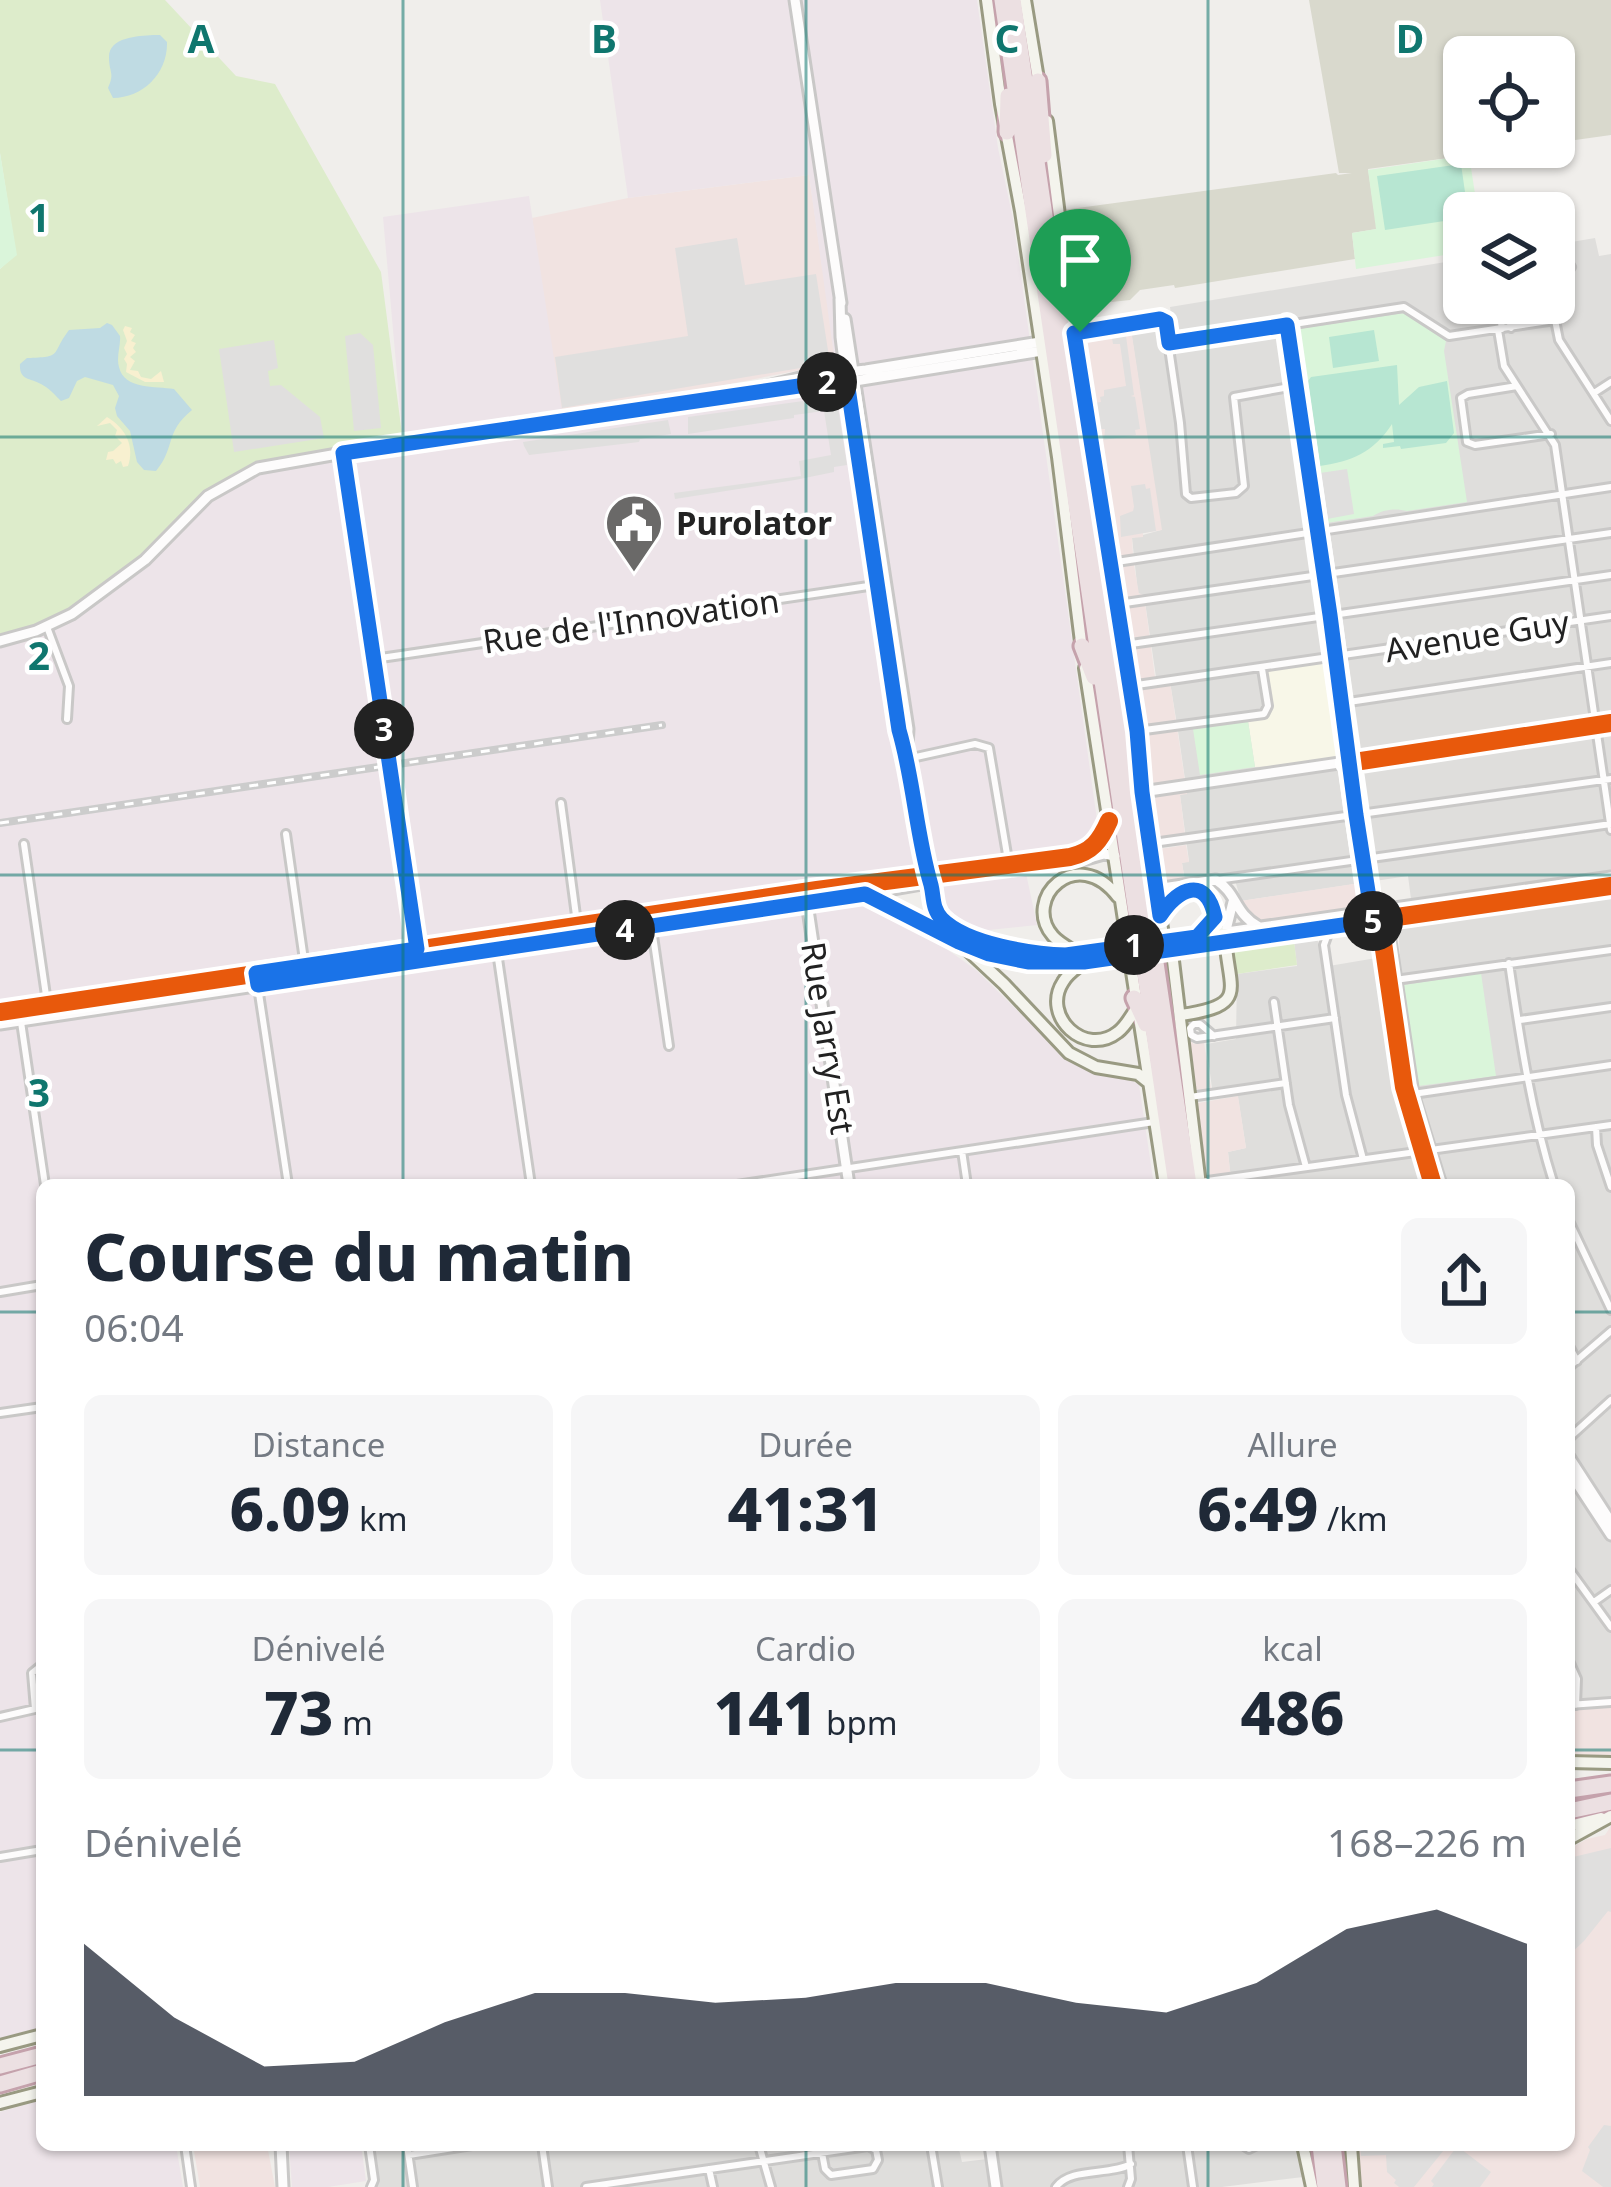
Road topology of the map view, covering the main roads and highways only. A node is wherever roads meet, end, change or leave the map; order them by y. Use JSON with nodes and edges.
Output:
{"nodes":[{"id":1,"x":987,"y":0,"type":"edge"},
{"id":2,"x":1002,"y":0,"type":"edge"},
{"id":3,"x":1013,"y":0,"type":"edge"},
{"id":4,"x":1025,"y":0,"type":"edge"},
{"id":5,"x":1010,"y":57,"type":"junction"},
{"id":6,"x":1038,"y":81,"type":"junction"},
{"id":7,"x":1007,"y":132,"type":"junction"},
{"id":8,"x":1047,"y":230,"type":"junction"},
{"id":9,"x":1082,"y":646,"type":"junction"},
{"id":10,"x":1111,"y":741,"type":"junction"},
{"id":11,"x":1120,"y":899,"type":"junction"},
{"id":12,"x":1160,"y":916,"type":"junction"},
{"id":13,"x":1215,"y":917,"type":"junction"},
{"id":14,"x":1197,"y":937,"type":"road end"},
{"id":15,"x":959,"y":942,"type":"road end"},
{"id":16,"x":1174,"y":945,"type":"junction"},
{"id":17,"x":1135,"y":1004,"type":"junction"},
{"id":18,"x":1180,"y":1016,"type":"junction"},
{"id":19,"x":1158,"y":1061,"type":"junction"},
{"id":20,"x":1149,"y":1084,"type":"junction"},
{"id":21,"x":1186,"y":1163,"type":"junction"},
{"id":22,"x":1164,"y":1179,"type":"edge"},
{"id":23,"x":1175,"y":1179,"type":"edge"},
{"id":24,"x":1194,"y":1179,"type":"edge"},
{"id":25,"x":1196,"y":1179,"type":"edge"},
{"id":26,"x":1575,"y":1762,"type":"edge"},
{"id":27,"x":1611,"y":1763,"type":"edge"},
{"id":28,"x":1575,"y":1779,"type":"edge"},
{"id":29,"x":1611,"y":1782,"type":"edge"},
{"id":30,"x":1575,"y":1789,"type":"edge"},
{"id":31,"x":1611,"y":1798,"type":"edge"},
{"id":32,"x":1575,"y":1806,"type":"edge"},
{"id":33,"x":1611,"y":1816,"type":"edge"},
{"id":34,"x":1575,"y":1825,"type":"edge"},
{"id":35,"x":1575,"y":1836,"type":"edge"},
{"id":36,"x":36,"y":2037,"type":"edge"},
{"id":37,"x":0,"y":2046,"type":"edge"},
{"id":38,"x":36,"y":2057,"type":"edge"},
{"id":39,"x":0,"y":2066,"type":"edge"},
{"id":40,"x":36,"y":2074,"type":"edge"},
{"id":41,"x":0,"y":2084,"type":"edge"},
{"id":42,"x":36,"y":2094,"type":"edge"},
{"id":43,"x":0,"y":2103,"type":"edge"},
{"id":44,"x":1304,"y":2151,"type":"edge"},
{"id":45,"x":1351,"y":2151,"type":"edge"},
{"id":46,"x":1328,"y":2174,"type":"edge"},
{"id":47,"x":1312,"y":2187,"type":"edge"},
{"id":48,"x":1338,"y":2187,"type":"edge"},
{"id":49,"x":1354,"y":2187,"type":"edge"}],
"edges":[{"from":1,"to":7,"type":"main road"},
{"from":2,"to":5,"type":"highway"},
{"from":3,"to":8,"type":"highway"},
{"from":4,"to":6,"type":"main road"},
{"from":5,"to":7,"type":"highway"},
{"from":5,"to":10,"type":"highway"},
{"from":6,"to":8,"type":"highway"},
{"from":6,"to":12,"type":"main road"},
{"from":7,"to":9,"type":"main road"},
{"from":8,"to":21,"type":"highway"},
{"from":9,"to":10,"type":"highway"},
{"from":9,"to":11,"type":"main road"},
{"from":10,"to":19,"type":"highway"},
{"from":11,"to":17,"type":"main road"},
{"from":11,"to":17,"type":"main road"},
{"from":12,"to":13,"type":"main road"},
{"from":12,"to":16,"type":"main road"},
{"from":13,"to":14,"type":"main road"},
{"from":13,"to":18,"type":"main road"},
{"from":15,"to":20,"type":"main road"},
{"from":16,"to":18,"type":"main road"},
{"from":16,"to":21,"type":"highway"},
{"from":17,"to":19,"type":"highway"},
{"from":17,"to":20,"type":"main road"},
{"from":18,"to":25,"type":"main road"},
{"from":19,"to":23,"type":"highway"},
{"from":20,"to":22,"type":"main road"},
{"from":21,"to":24,"type":"highway"},
{"from":26,"to":27,"type":"main road"},
{"from":28,"to":29,"type":"highway"},
{"from":29,"to":30,"type":"highway"},
{"from":31,"to":32,"type":"highway"},
{"from":33,"to":34,"type":"main road"},
{"from":33,"to":35,"type":"main road"},
{"from":36,"to":37,"type":"main road"},
{"from":38,"to":39,"type":"highway"},
{"from":40,"to":41,"type":"highway"},
{"from":42,"to":43,"type":"main road"},
{"from":44,"to":47,"type":"main road"},
{"from":45,"to":49,"type":"main road"},
{"from":46,"to":48,"type":"highway"}]}
